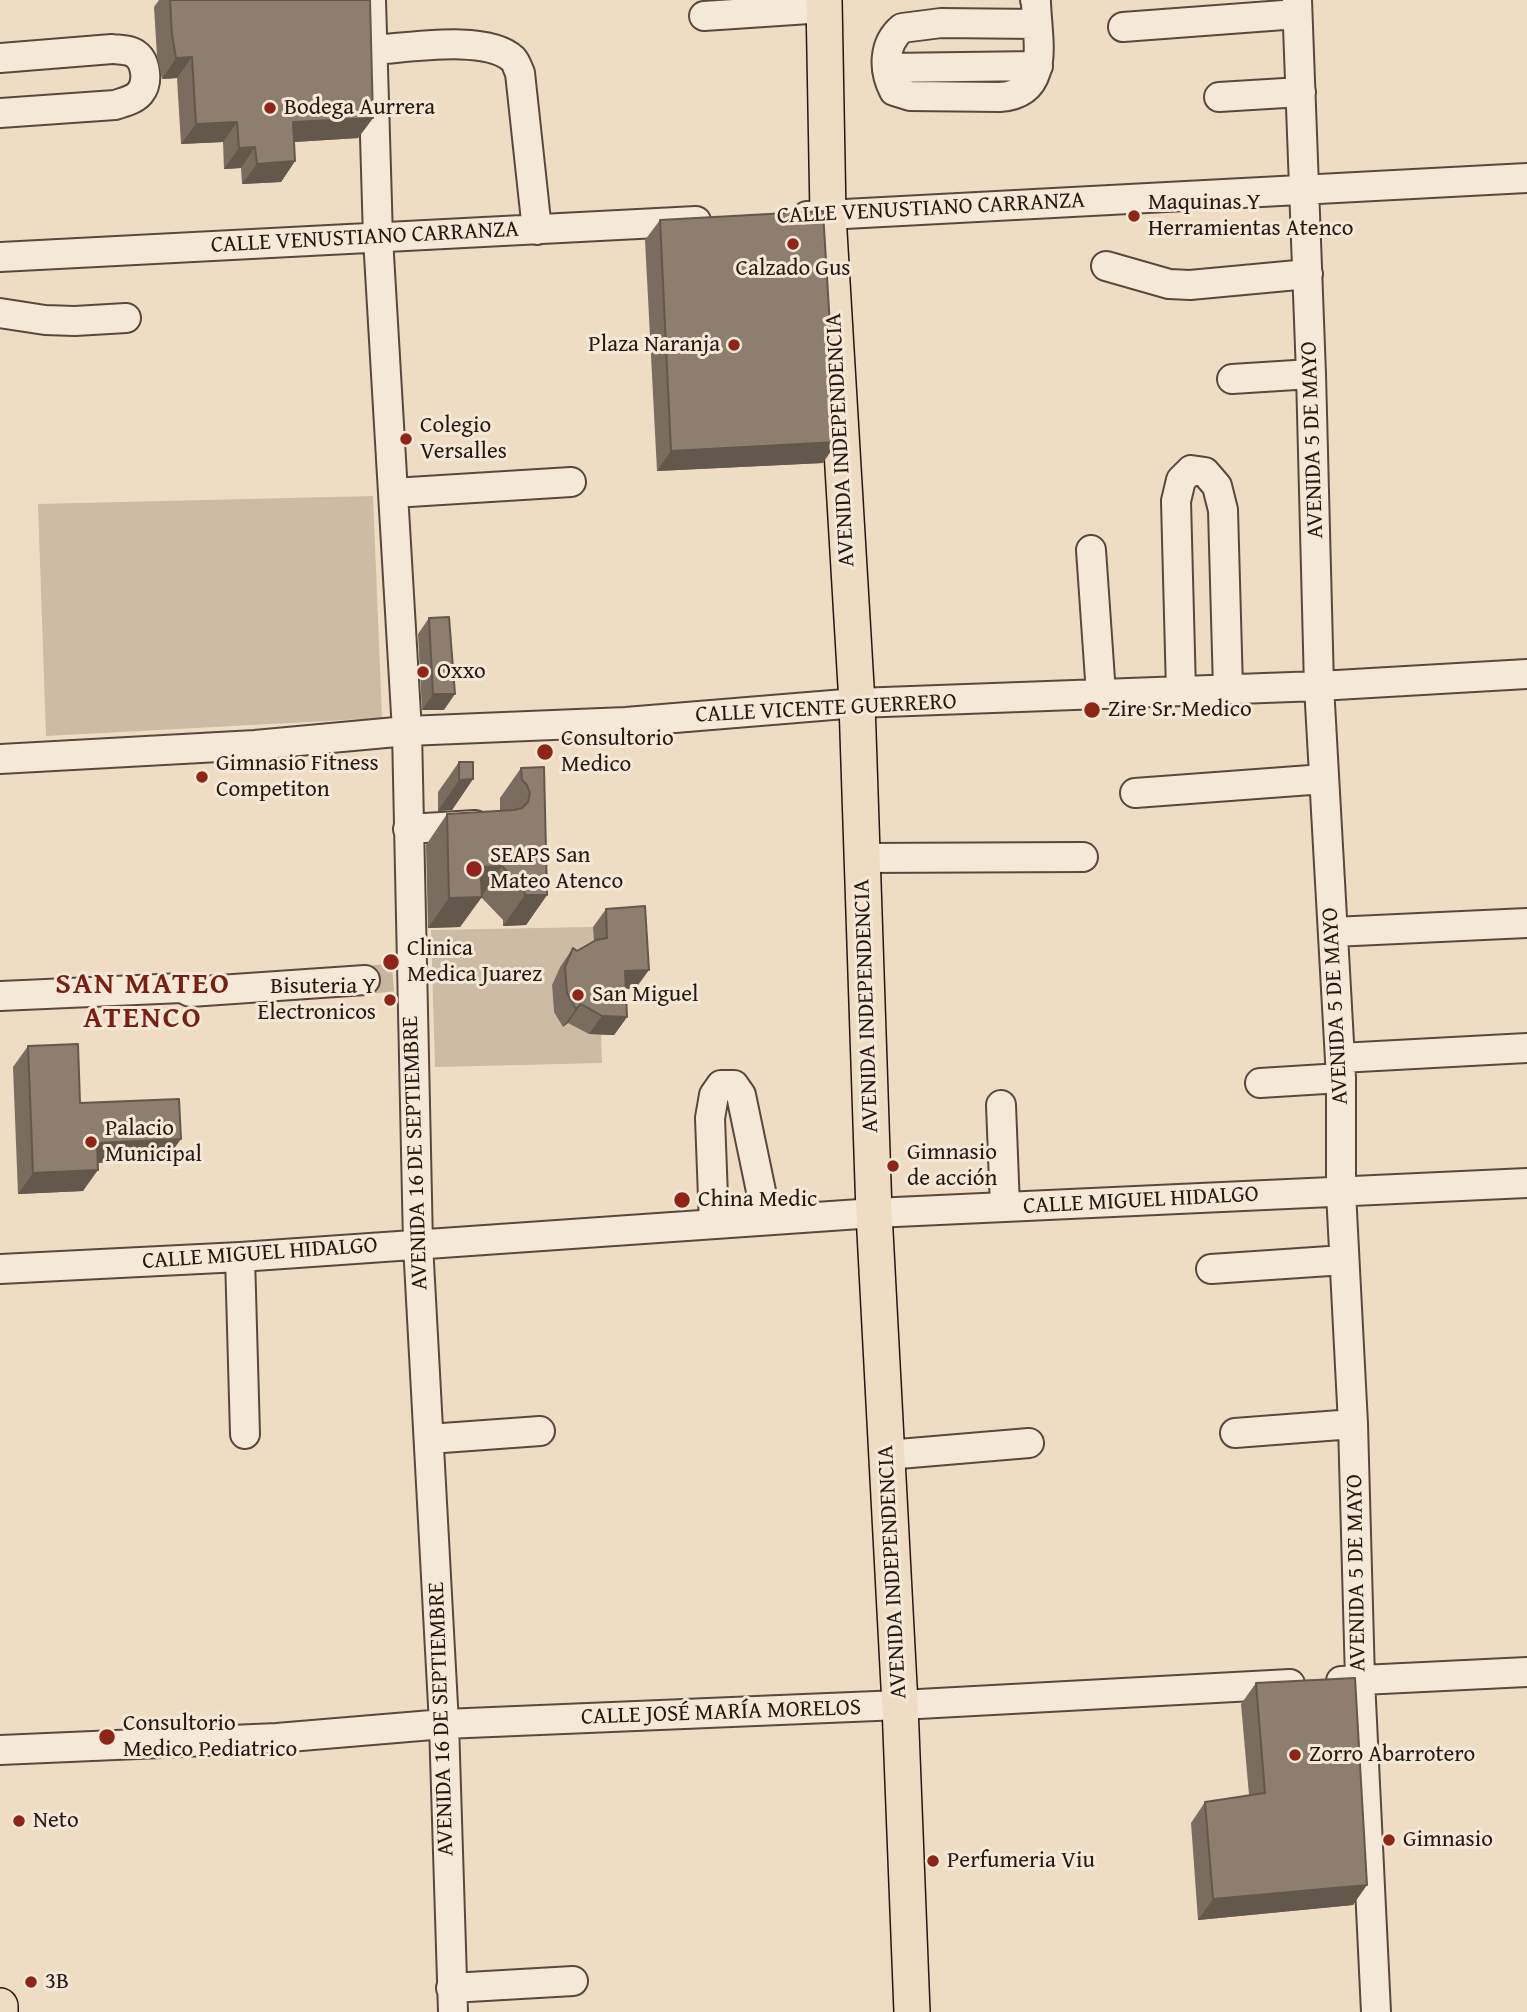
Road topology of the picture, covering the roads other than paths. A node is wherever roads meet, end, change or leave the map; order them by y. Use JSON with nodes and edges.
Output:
{"nodes":[{"id":1,"x":371,"y":0,"type":"edge"},
{"id":2,"x":824,"y":4,"type":"edge"},
{"id":3,"x":1297,"y":7,"type":"edge"},
{"id":4,"x":1036,"y":12,"type":"edge"},
{"id":5,"x":704,"y":16,"type":"dead end"},
{"id":6,"x":1123,"y":27,"type":"dead end"},
{"id":7,"x":373,"y":50,"type":"junction"},
{"id":8,"x":0,"y":58,"type":"edge"},
{"id":9,"x":1301,"y":92,"type":"junction"},
{"id":10,"x":1219,"y":97,"type":"dead end"},
{"id":11,"x":0,"y":113,"type":"edge"},
{"id":12,"x":1527,"y":178,"type":"edge"},
{"id":13,"x":1305,"y":188,"type":"junction"},
{"id":14,"x":828,"y":215,"type":"junction"},
{"id":15,"x":776,"y":217,"type":"edge"},
{"id":16,"x":724,"y":220,"type":"edge"},
{"id":17,"x":537,"y":230,"type":"junction"},
{"id":18,"x":379,"y":238,"type":"junction"},
{"id":19,"x":0,"y":257,"type":"edge"},
{"id":20,"x":1106,"y":266,"type":"dead end"},
{"id":21,"x":1308,"y":274,"type":"junction"},
{"id":22,"x":0,"y":313,"type":"edge"},
{"id":23,"x":126,"y":318,"type":"dead end"},
{"id":24,"x":1311,"y":374,"type":"junction"},
{"id":25,"x":1232,"y":379,"type":"dead end"},
{"id":26,"x":571,"y":482,"type":"dead end"},
{"id":27,"x":393,"y":493,"type":"junction"},
{"id":28,"x":1091,"y":550,"type":"dead end"},
{"id":29,"x":1226,"y":635,"type":"junction"},
{"id":30,"x":1180,"y":637,"type":"junction"},
{"id":31,"x":1527,"y":674,"type":"edge"},
{"id":32,"x":1319,"y":686,"type":"junction"},
{"id":33,"x":1228,"y":689,"type":"junction"},
{"id":34,"x":1181,"y":691,"type":"junction"},
{"id":35,"x":1101,"y":694,"type":"junction"},
{"id":36,"x":856,"y":704,"type":"junction"},
{"id":37,"x":407,"y":731,"type":"junction"},
{"id":38,"x":0,"y":759,"type":"edge"},
{"id":39,"x":1324,"y":779,"type":"junction"},
{"id":40,"x":1135,"y":793,"type":"dead end"},
{"id":41,"x":492,"y":824,"type":"edge"},
{"id":42,"x":408,"y":829,"type":"junction"},
{"id":43,"x":1083,"y":857,"type":"dead end"},
{"id":44,"x":862,"y":858,"type":"junction"},
{"id":45,"x":1527,"y":923,"type":"edge"},
{"id":46,"x":1333,"y":932,"type":"junction"},
{"id":47,"x":365,"y":980,"type":"tunnel mouth"},
{"id":48,"x":0,"y":996,"type":"edge"},
{"id":49,"x":1527,"y":1048,"type":"edge"},
{"id":50,"x":1341,"y":1068,"type":"junction"},
{"id":51,"x":1260,"y":1083,"type":"dead end"},
{"id":52,"x":1001,"y":1105,"type":"dead end"},
{"id":53,"x":1527,"y":1184,"type":"edge"},
{"id":54,"x":1340,"y":1192,"type":"junction"},
{"id":55,"x":1005,"y":1207,"type":"junction"},
{"id":56,"x":874,"y":1213,"type":"junction"},
{"id":57,"x":767,"y":1220,"type":"junction"},
{"id":58,"x":714,"y":1224,"type":"junction"},
{"id":59,"x":418,"y":1244,"type":"junction"},
{"id":60,"x":240,"y":1257,"type":"junction"},
{"id":61,"x":1344,"y":1260,"type":"junction"},
{"id":62,"x":0,"y":1269,"type":"edge"},
{"id":63,"x":1211,"y":1269,"type":"dead end"},
{"id":64,"x":1353,"y":1424,"type":"junction"},
{"id":65,"x":540,"y":1432,"type":"dead end"},
{"id":66,"x":1235,"y":1433,"type":"dead end"},
{"id":67,"x":245,"y":1434,"type":"dead end"},
{"id":68,"x":429,"y":1439,"type":"junction"},
{"id":69,"x":1029,"y":1443,"type":"dead end"},
{"id":70,"x":887,"y":1455,"type":"junction"},
{"id":71,"x":1527,"y":1672,"type":"edge"},
{"id":72,"x":1360,"y":1680,"type":"junction"},
{"id":73,"x":900,"y":1705,"type":"junction"},
{"id":74,"x":444,"y":1724,"type":"junction"},
{"id":75,"x":0,"y":1750,"type":"edge"},
{"id":76,"x":573,"y":1981,"type":"dead end"},
{"id":77,"x":452,"y":2000,"type":"edge"},
{"id":78,"x":0,"y":2006,"type":"edge"},
{"id":79,"x":0,"y":2012,"type":"edge"},
{"id":80,"x":912,"y":2012,"type":"edge"},
{"id":81,"x":1376,"y":2012,"type":"edge"}],
"edges":[{"from":1,"to":7,"type":"street","name":"AVENIDA 16 DE SEPTIEMBRE"},
{"from":2,"to":5,"type":"street"},
{"from":2,"to":14,"type":"main road","name":"AVENIDA INDEPENDENCIA"},
{"from":3,"to":6,"type":"street"},
{"from":3,"to":9,"type":"street","name":"AVENIDA 5 DE MAYO"},
{"from":4,"to":4,"type":"street"},
{"from":7,"to":17,"type":"street"},
{"from":7,"to":18,"type":"street","name":"AVENIDA 16 DE SEPTIEMBRE"},
{"from":8,"to":11,"type":"street"},
{"from":9,"to":10,"type":"street"},
{"from":9,"to":13,"type":"street","name":"AVENIDA 5 DE MAYO"},
{"from":12,"to":13,"type":"street","name":"CALLE VENUSTIANO CARRANZA"},
{"from":13,"to":14,"type":"street","name":"CALLE VENUSTIANO CARRANZA"},
{"from":13,"to":21,"type":"street","name":"AVENIDA 5 DE MAYO"},
{"from":14,"to":15,"type":"street","name":"CALLE VENUSTIANO CARRANZA"},
{"from":14,"to":36,"type":"main road","name":"AVENIDA INDEPENDENCIA"},
{"from":16,"to":17,"type":"street","name":"CALLE VENUSTIANO CARRANZA"},
{"from":17,"to":18,"type":"street","name":"CALLE VENUSTIANO CARRANZA"},
{"from":18,"to":19,"type":"street","name":"CALLE VENUSTIANO CARRANZA"},
{"from":18,"to":27,"type":"street","name":"AVENIDA 16 DE SEPTIEMBRE"},
{"from":20,"to":21,"type":"street"},
{"from":21,"to":24,"type":"street","name":"AVENIDA 5 DE MAYO"},
{"from":22,"to":23,"type":"street"},
{"from":24,"to":25,"type":"street"},
{"from":24,"to":32,"type":"street","name":"AVENIDA 5 DE MAYO"},
{"from":26,"to":27,"type":"street"},
{"from":27,"to":37,"type":"street","name":"AVENIDA 16 DE SEPTIEMBRE"},
{"from":28,"to":35,"type":"street"},
{"from":29,"to":30,"type":"street"},
{"from":29,"to":30,"type":"street"},
{"from":29,"to":33,"type":"street"},
{"from":30,"to":34,"type":"street"},
{"from":31,"to":32,"type":"street","name":"CALLE VICENTE GUERRERO"},
{"from":32,"to":33,"type":"street","name":"CALLE VICENTE GUERRERO"},
{"from":32,"to":39,"type":"street","name":"AVENIDA 5 DE MAYO"},
{"from":33,"to":34,"type":"street","name":"CALLE VICENTE GUERRERO"},
{"from":34,"to":35,"type":"street","name":"CALLE VICENTE GUERRERO"},
{"from":35,"to":36,"type":"street","name":"CALLE VICENTE GUERRERO"},
{"from":36,"to":37,"type":"street","name":"CALLE VICENTE GUERRERO"},
{"from":36,"to":44,"type":"main road","name":"AVENIDA INDEPENDENCIA"},
{"from":37,"to":38,"type":"street","name":"CALLE VICENTE GUERRERO"},
{"from":37,"to":42,"type":"street","name":"AVENIDA 16 DE SEPTIEMBRE"},
{"from":39,"to":40,"type":"street"},
{"from":39,"to":46,"type":"street","name":"AVENIDA 5 DE MAYO"},
{"from":41,"to":42,"type":"street"},
{"from":42,"to":59,"type":"street","name":"AVENIDA 16 DE SEPTIEMBRE"},
{"from":43,"to":44,"type":"street"},
{"from":44,"to":56,"type":"main road","name":"AVENIDA INDEPENDENCIA"},
{"from":45,"to":46,"type":"street"},
{"from":46,"to":50,"type":"street","name":"AVENIDA 5 DE MAYO"},
{"from":47,"to":48,"type":"street"},
{"from":49,"to":50,"type":"street"},
{"from":50,"to":51,"type":"street"},
{"from":50,"to":54,"type":"street","name":"AVENIDA 5 DE MAYO"},
{"from":52,"to":55,"type":"street"},
{"from":53,"to":54,"type":"street","name":"CALLE MIGUEL HIDALGO"},
{"from":54,"to":55,"type":"street","name":"CALLE MIGUEL HIDALGO"},
{"from":54,"to":61,"type":"street","name":"AVENIDA 5 DE MAYO"},
{"from":55,"to":56,"type":"street","name":"CALLE MIGUEL HIDALGO"},
{"from":56,"to":57,"type":"street","name":"CALLE MIGUEL HIDALGO"},
{"from":56,"to":70,"type":"main road","name":"AVENIDA INDEPENDENCIA"},
{"from":57,"to":58,"type":"street","name":"CALLE MIGUEL HIDALGO"},
{"from":57,"to":58,"type":"street"},
{"from":58,"to":59,"type":"street","name":"CALLE MIGUEL HIDALGO"},
{"from":59,"to":60,"type":"street","name":"CALLE MIGUEL HIDALGO"},
{"from":59,"to":68,"type":"street","name":"AVENIDA 16 DE SEPTIEMBRE"},
{"from":60,"to":62,"type":"street","name":"CALLE MIGUEL HIDALGO"},
{"from":60,"to":67,"type":"street"},
{"from":61,"to":63,"type":"street"},
{"from":61,"to":64,"type":"street","name":"AVENIDA 5 DE MAYO"},
{"from":64,"to":66,"type":"street"},
{"from":64,"to":72,"type":"street","name":"AVENIDA 5 DE MAYO"},
{"from":65,"to":68,"type":"street"},
{"from":68,"to":74,"type":"street","name":"AVENIDA 16 DE SEPTIEMBRE"},
{"from":69,"to":70,"type":"street"},
{"from":70,"to":73,"type":"main road","name":"AVENIDA INDEPENDENCIA"},
{"from":71,"to":72,"type":"street","name":"CALLE JOSÉ MARÍA MORELOS"},
{"from":72,"to":73,"type":"street","name":"CALLE JOSÉ MARÍA MORELOS"},
{"from":72,"to":81,"type":"street","name":"AVENIDA 5 DE MAYO"},
{"from":73,"to":74,"type":"street","name":"CALLE JOSÉ MARÍA MORELOS"},
{"from":73,"to":80,"type":"main road","name":"AVENIDA INDEPENDENCIA"},
{"from":74,"to":75,"type":"street","name":"CALLE JOSÉ MARÍA MORELOS"},
{"from":74,"to":77,"type":"street","name":"AVENIDA 16 DE SEPTIEMBRE"},
{"from":76,"to":77,"type":"street"},
{"from":78,"to":79,"type":"main road"}]}
